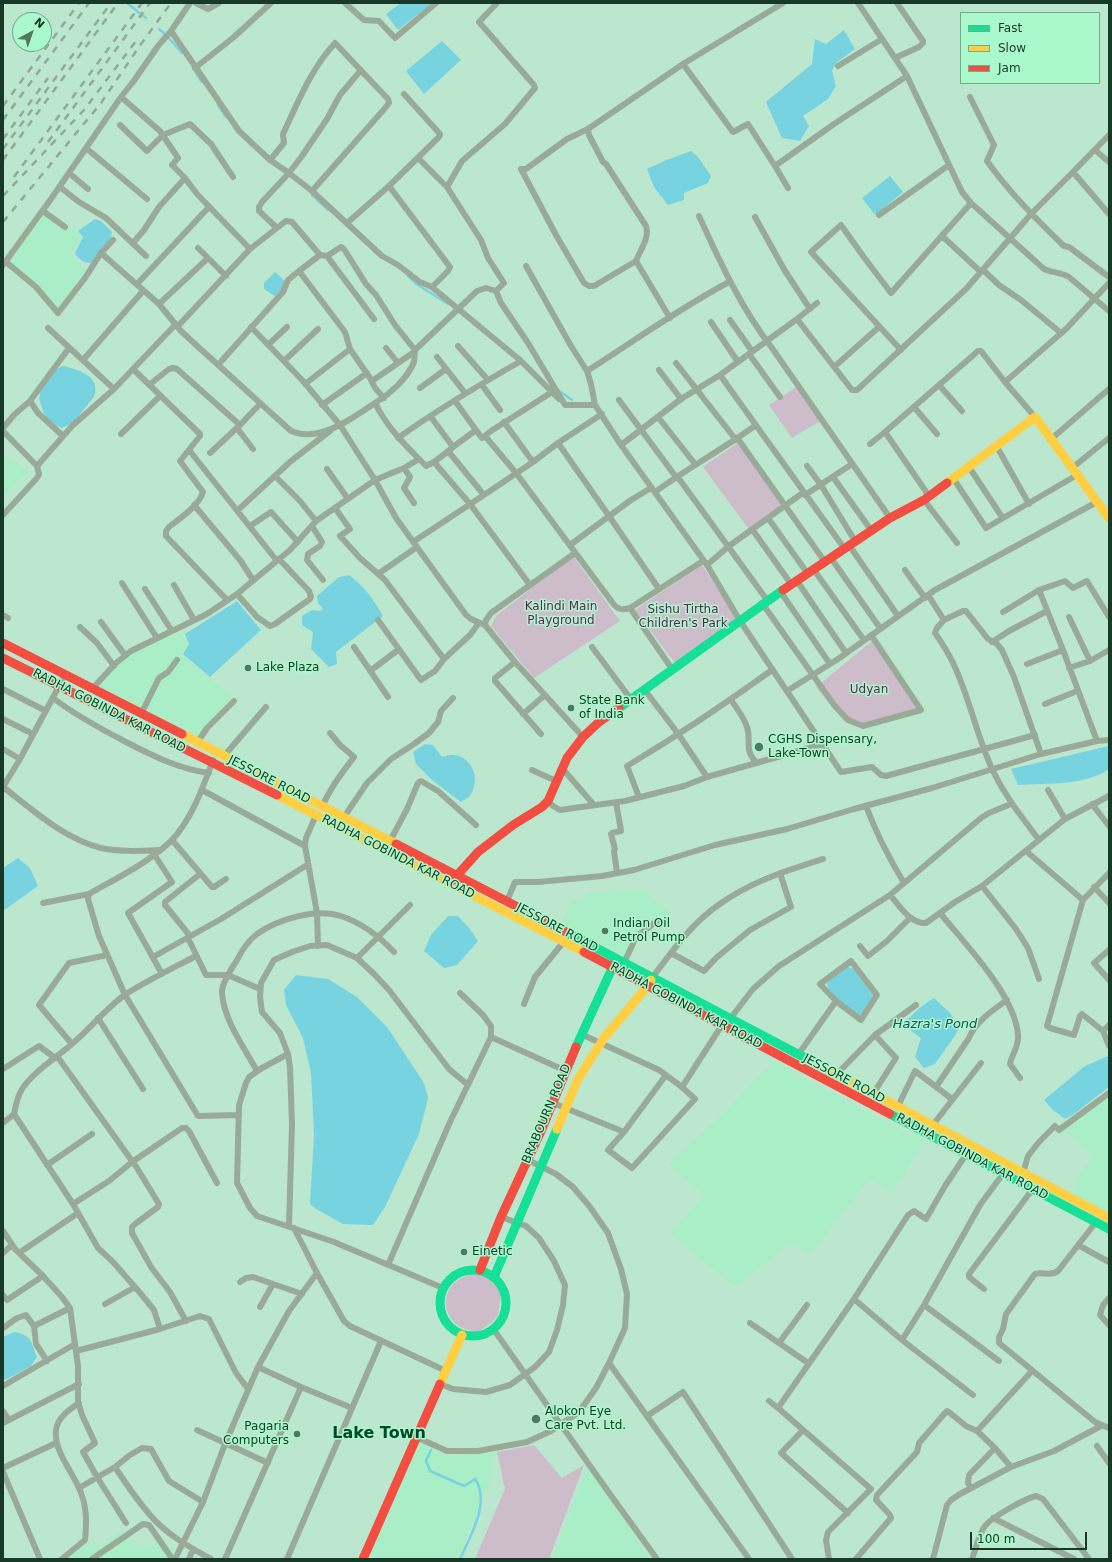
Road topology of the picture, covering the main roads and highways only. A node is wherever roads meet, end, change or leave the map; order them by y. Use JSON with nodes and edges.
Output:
{"nodes":[{"id":1,"x":1109,"y":518,"type":"edge"},
{"id":2,"x":3,"y":644,"type":"edge"},
{"id":3,"x":3,"y":658,"type":"edge"},
{"id":4,"x":456,"y":876,"type":"junction"},
{"id":5,"x":450,"y":883,"type":"junction"},
{"id":6,"x":567,"y":937,"type":"junction"},
{"id":7,"x":618,"y":964,"type":"junction"},
{"id":8,"x":650,"y":982,"type":"junction"},
{"id":9,"x":969,"y":1150,"type":"junction"},
{"id":10,"x":1005,"y":1170,"type":"junction"},
{"id":11,"x":1109,"y":1218,"type":"edge"},
{"id":12,"x":1109,"y":1229,"type":"edge"},
{"id":13,"x":480,"y":1270,"type":"junction"},
{"id":14,"x":494,"y":1277,"type":"junction"},
{"id":15,"x":462,"y":1335,"type":"junction"},
{"id":16,"x":364,"y":1559,"type":"edge"}],
"edges":[{"from":1,"to":4,"type":"main road"},
{"from":2,"to":4,"type":"main road","name":"JESSORE ROAD"},
{"from":3,"to":5,"type":"main road","name":"RADHA GOBINDA KAR ROAD"},
{"from":4,"to":5,"type":"main road"},
{"from":4,"to":6,"type":"main road","name":"JESSORE ROAD"},
{"from":5,"to":6,"type":"main road","name":"RADHA GOBINDA KAR ROAD"},
{"from":6,"to":7,"type":"main road","name":"JESSORE ROAD"},
{"from":7,"to":8,"type":"main road","name":"RADHA GOBINDA KAR ROAD"},
{"from":7,"to":13,"type":"main road","name":"BRABOURN ROAD"},
{"from":8,"to":9,"type":"main road","name":"RADHA GOBINDA KAR ROAD"},
{"from":8,"to":9,"type":"main road","name":"JESSORE ROAD"},
{"from":8,"to":14,"type":"main road"},
{"from":9,"to":10,"type":"main road","name":"RADHA GOBINDA KAR ROAD"},
{"from":10,"to":11,"type":"main road"},
{"from":10,"to":12,"type":"main road","name":"RADHA GOBINDA KAR ROAD"},
{"from":13,"to":14,"type":"main road"},
{"from":13,"to":15,"type":"main road"},
{"from":14,"to":15,"type":"main road"},
{"from":15,"to":16,"type":"main road"}]}
